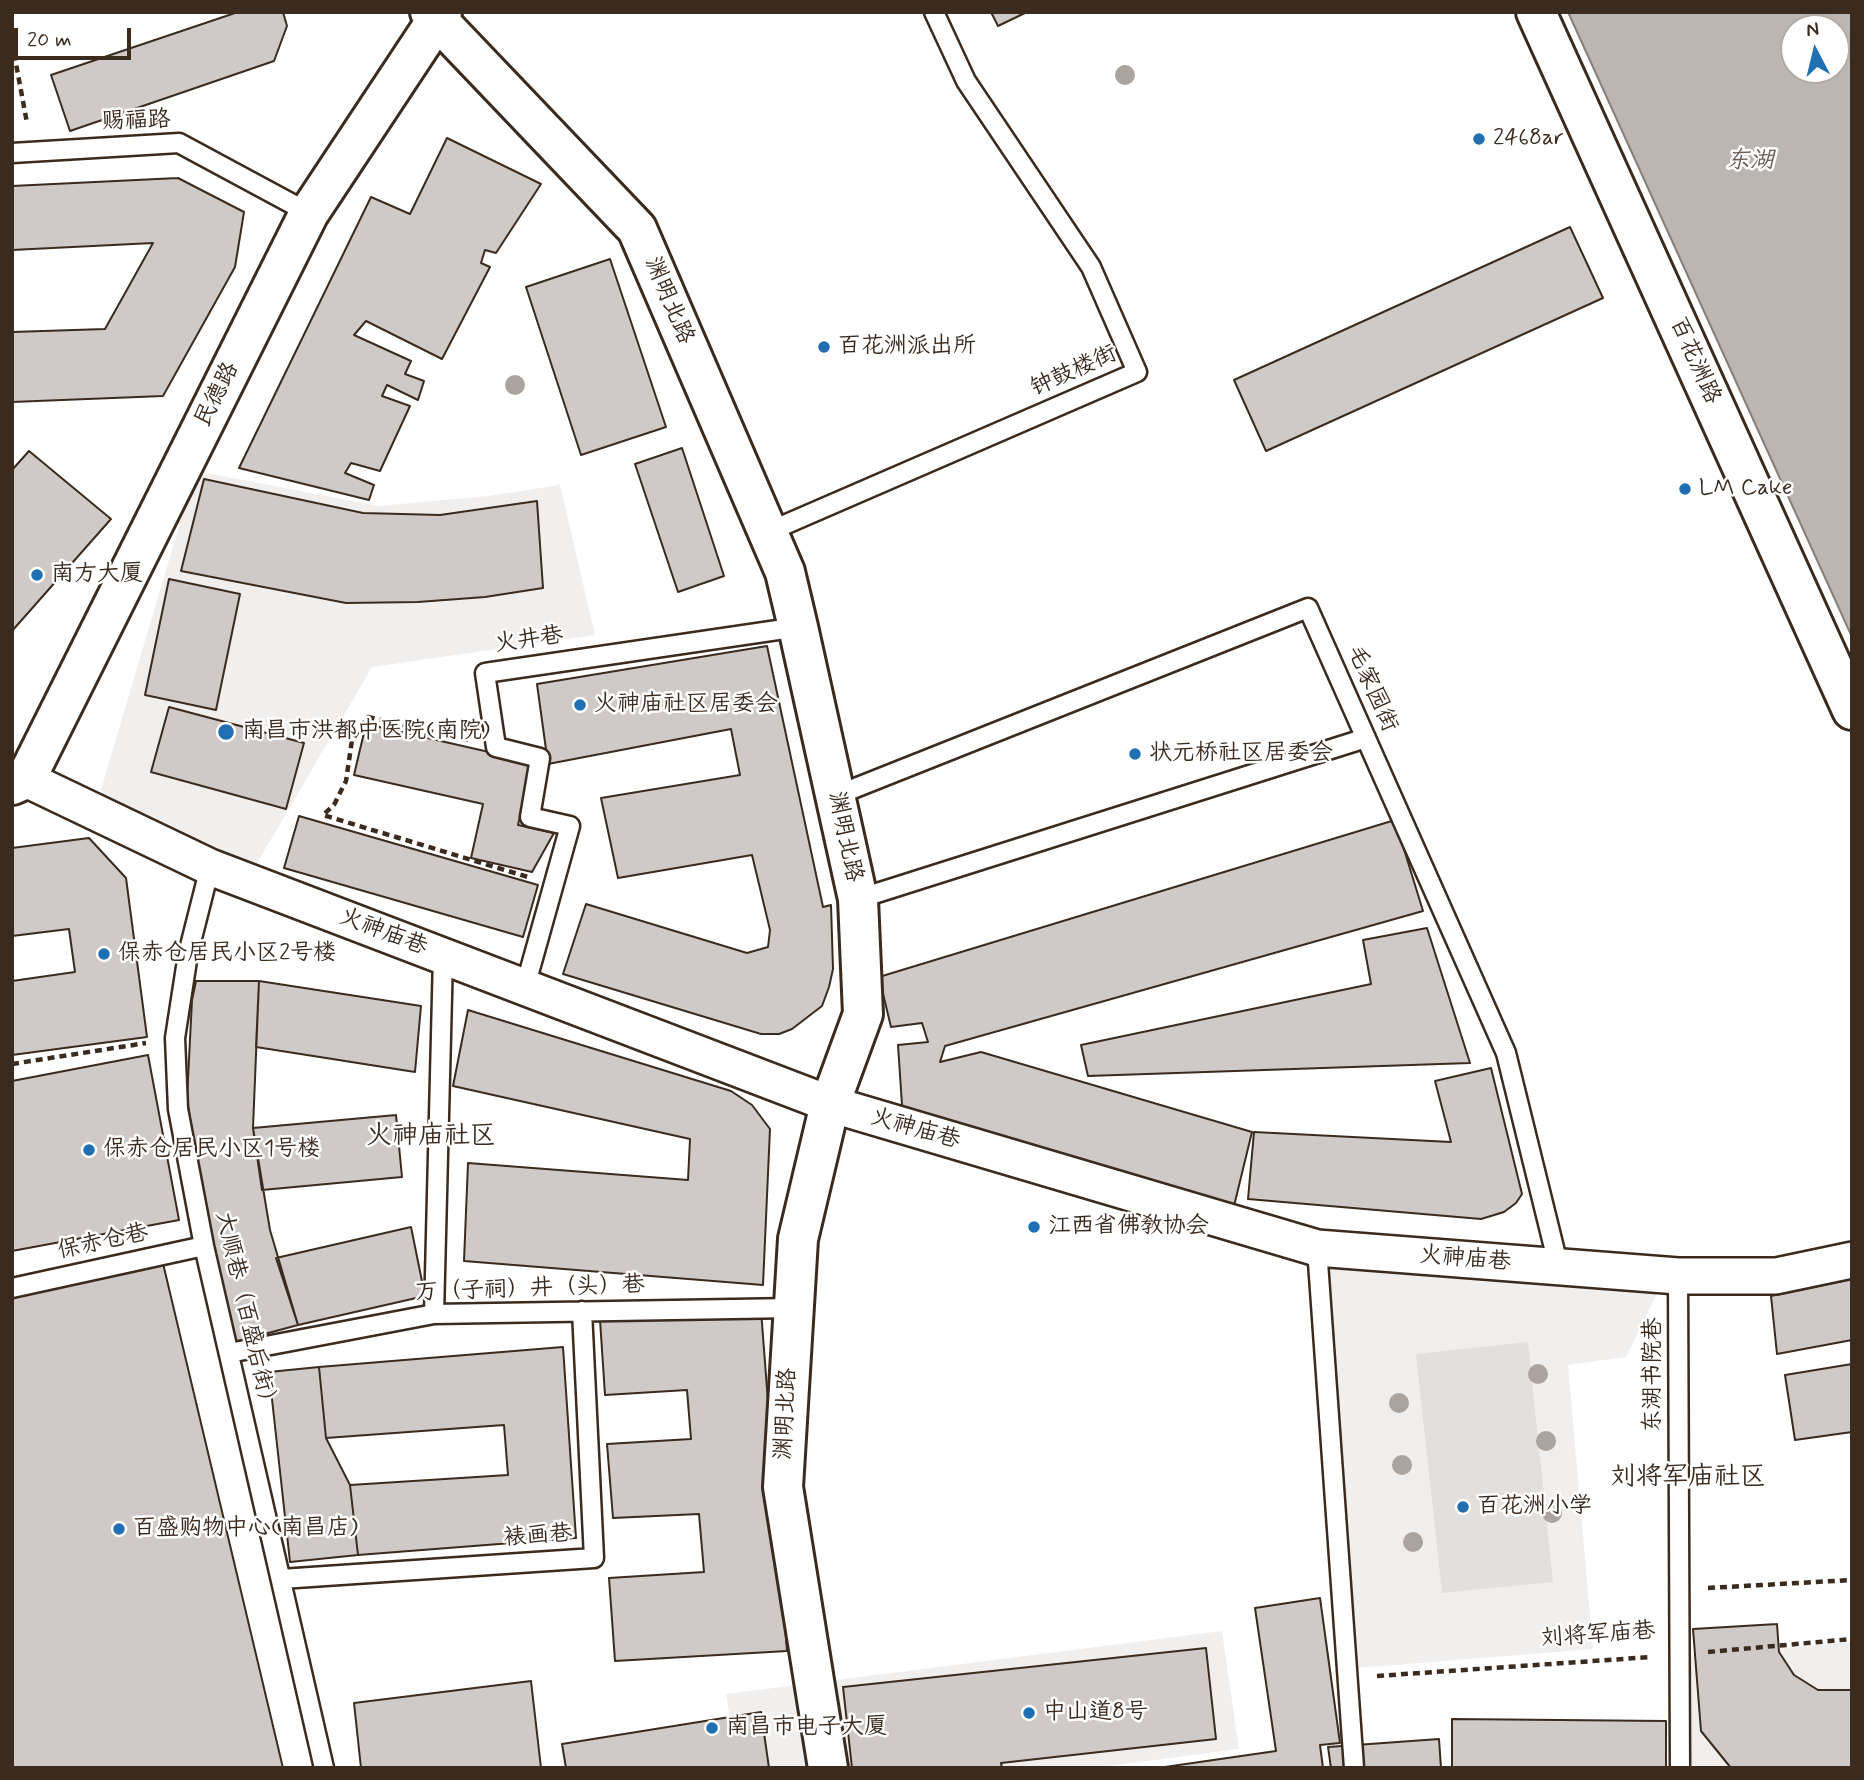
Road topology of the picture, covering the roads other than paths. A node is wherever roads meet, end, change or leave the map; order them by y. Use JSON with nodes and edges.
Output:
{"nodes":[{"id":1,"x":934,"y":12,"type":"edge"},
{"id":2,"x":1536,"y":12,"type":"edge"},
{"id":3,"x":436,"y":15,"type":"edge"},
{"id":4,"x":12,"y":153,"type":"edge"},
{"id":5,"x":309,"y":213,"type":"junction"},
{"id":6,"x":768,"y":532,"type":"junction"},
{"id":7,"x":798,"y":627,"type":"junction"},
{"id":8,"x":1852,"y":710,"type":"edge"},
{"id":9,"x":1366,"y":738,"type":"junction"},
{"id":10,"x":19,"y":782,"type":"edge"},
{"id":11,"x":835,"y":796,"type":"junction"},
{"id":12,"x":210,"y":867,"type":"junction"},
{"id":13,"x":858,"y":899,"type":"junction"},
{"id":14,"x":443,"y":956,"type":"junction"},
{"id":15,"x":525,"y":988,"type":"junction"},
{"id":16,"x":830,"y":1104,"type":"junction"},
{"id":17,"x":204,"y":1246,"type":"junction"},
{"id":18,"x":1317,"y":1248,"type":"junction"},
{"id":19,"x":1852,"y":1260,"type":"edge"},
{"id":20,"x":1559,"y":1268,"type":"junction"},
{"id":21,"x":1678,"y":1276,"type":"junction"},
{"id":22,"x":12,"y":1288,"type":"edge"},
{"id":23,"x":793,"y":1308,"type":"junction"},
{"id":24,"x":582,"y":1311,"type":"junction"},
{"id":25,"x":434,"y":1314,"type":"junction"},
{"id":26,"x":229,"y":1353,"type":"junction"},
{"id":27,"x":281,"y":1579,"type":"junction"},
{"id":28,"x":324,"y":1768,"type":"edge"},
{"id":29,"x":828,"y":1768,"type":"edge"},
{"id":30,"x":1354,"y":1768,"type":"edge"},
{"id":31,"x":1680,"y":1768,"type":"edge"}],
"edges":[{"from":1,"to":6,"type":"lane","name":"钟鼓楼街"},
{"from":2,"to":8,"type":"street","name":"百花洲路"},
{"from":3,"to":5,"type":"street","name":"民德路"},
{"from":3,"to":6,"type":"street","name":"渊明北路"},
{"from":4,"to":5,"type":"lane","name":"赐福路"},
{"from":5,"to":10,"type":"street","name":"民德路"},
{"from":6,"to":7,"type":"street","name":"渊明北路"},
{"from":7,"to":11,"type":"street","name":"渊明北路"},
{"from":7,"to":15,"type":"lane","name":"火井巷"},
{"from":9,"to":11,"type":"lane","name":"毛家园街"},
{"from":9,"to":13,"type":"lane"},
{"from":9,"to":20,"type":"lane","name":"毛家园街"},
{"from":10,"to":12,"type":"street","name":"火神庙巷"},
{"from":11,"to":13,"type":"street","name":"渊明北路"},
{"from":12,"to":14,"type":"street","name":"火神庙巷"},
{"from":12,"to":17,"type":"lane","name":"大顺巷（百盛后街）"},
{"from":13,"to":16,"type":"street","name":"渊明北路"},
{"from":14,"to":15,"type":"street","name":"火神庙巷"},
{"from":14,"to":25,"type":"lane"},
{"from":15,"to":16,"type":"street","name":"火神庙巷"},
{"from":16,"to":18,"type":"street","name":"火神庙巷"},
{"from":16,"to":23,"type":"street","name":"渊明北路"},
{"from":17,"to":22,"type":"lane","name":"保赤仓巷"},
{"from":17,"to":26,"type":"lane","name":"大顺巷（百盛后街）"},
{"from":18,"to":20,"type":"street","name":"火神庙巷"},
{"from":18,"to":30,"type":"lane"},
{"from":19,"to":21,"type":"street","name":"火神庙巷"},
{"from":20,"to":21,"type":"street","name":"火神庙巷"},
{"from":21,"to":31,"type":"lane","name":"东湖书院巷"},
{"from":23,"to":24,"type":"lane","name":"万（子祠）井（头）巷"},
{"from":23,"to":29,"type":"street","name":"渊明北路"},
{"from":24,"to":25,"type":"lane","name":"万（子祠）井（头）巷"},
{"from":24,"to":27,"type":"lane","name":"裱画巷"},
{"from":25,"to":26,"type":"lane","name":"万（子祠）井（头）巷"},
{"from":26,"to":27,"type":"lane","name":"大顺巷（百盛后街）"},
{"from":27,"to":28,"type":"lane","name":"大顺巷（百盛后街）"}]}
